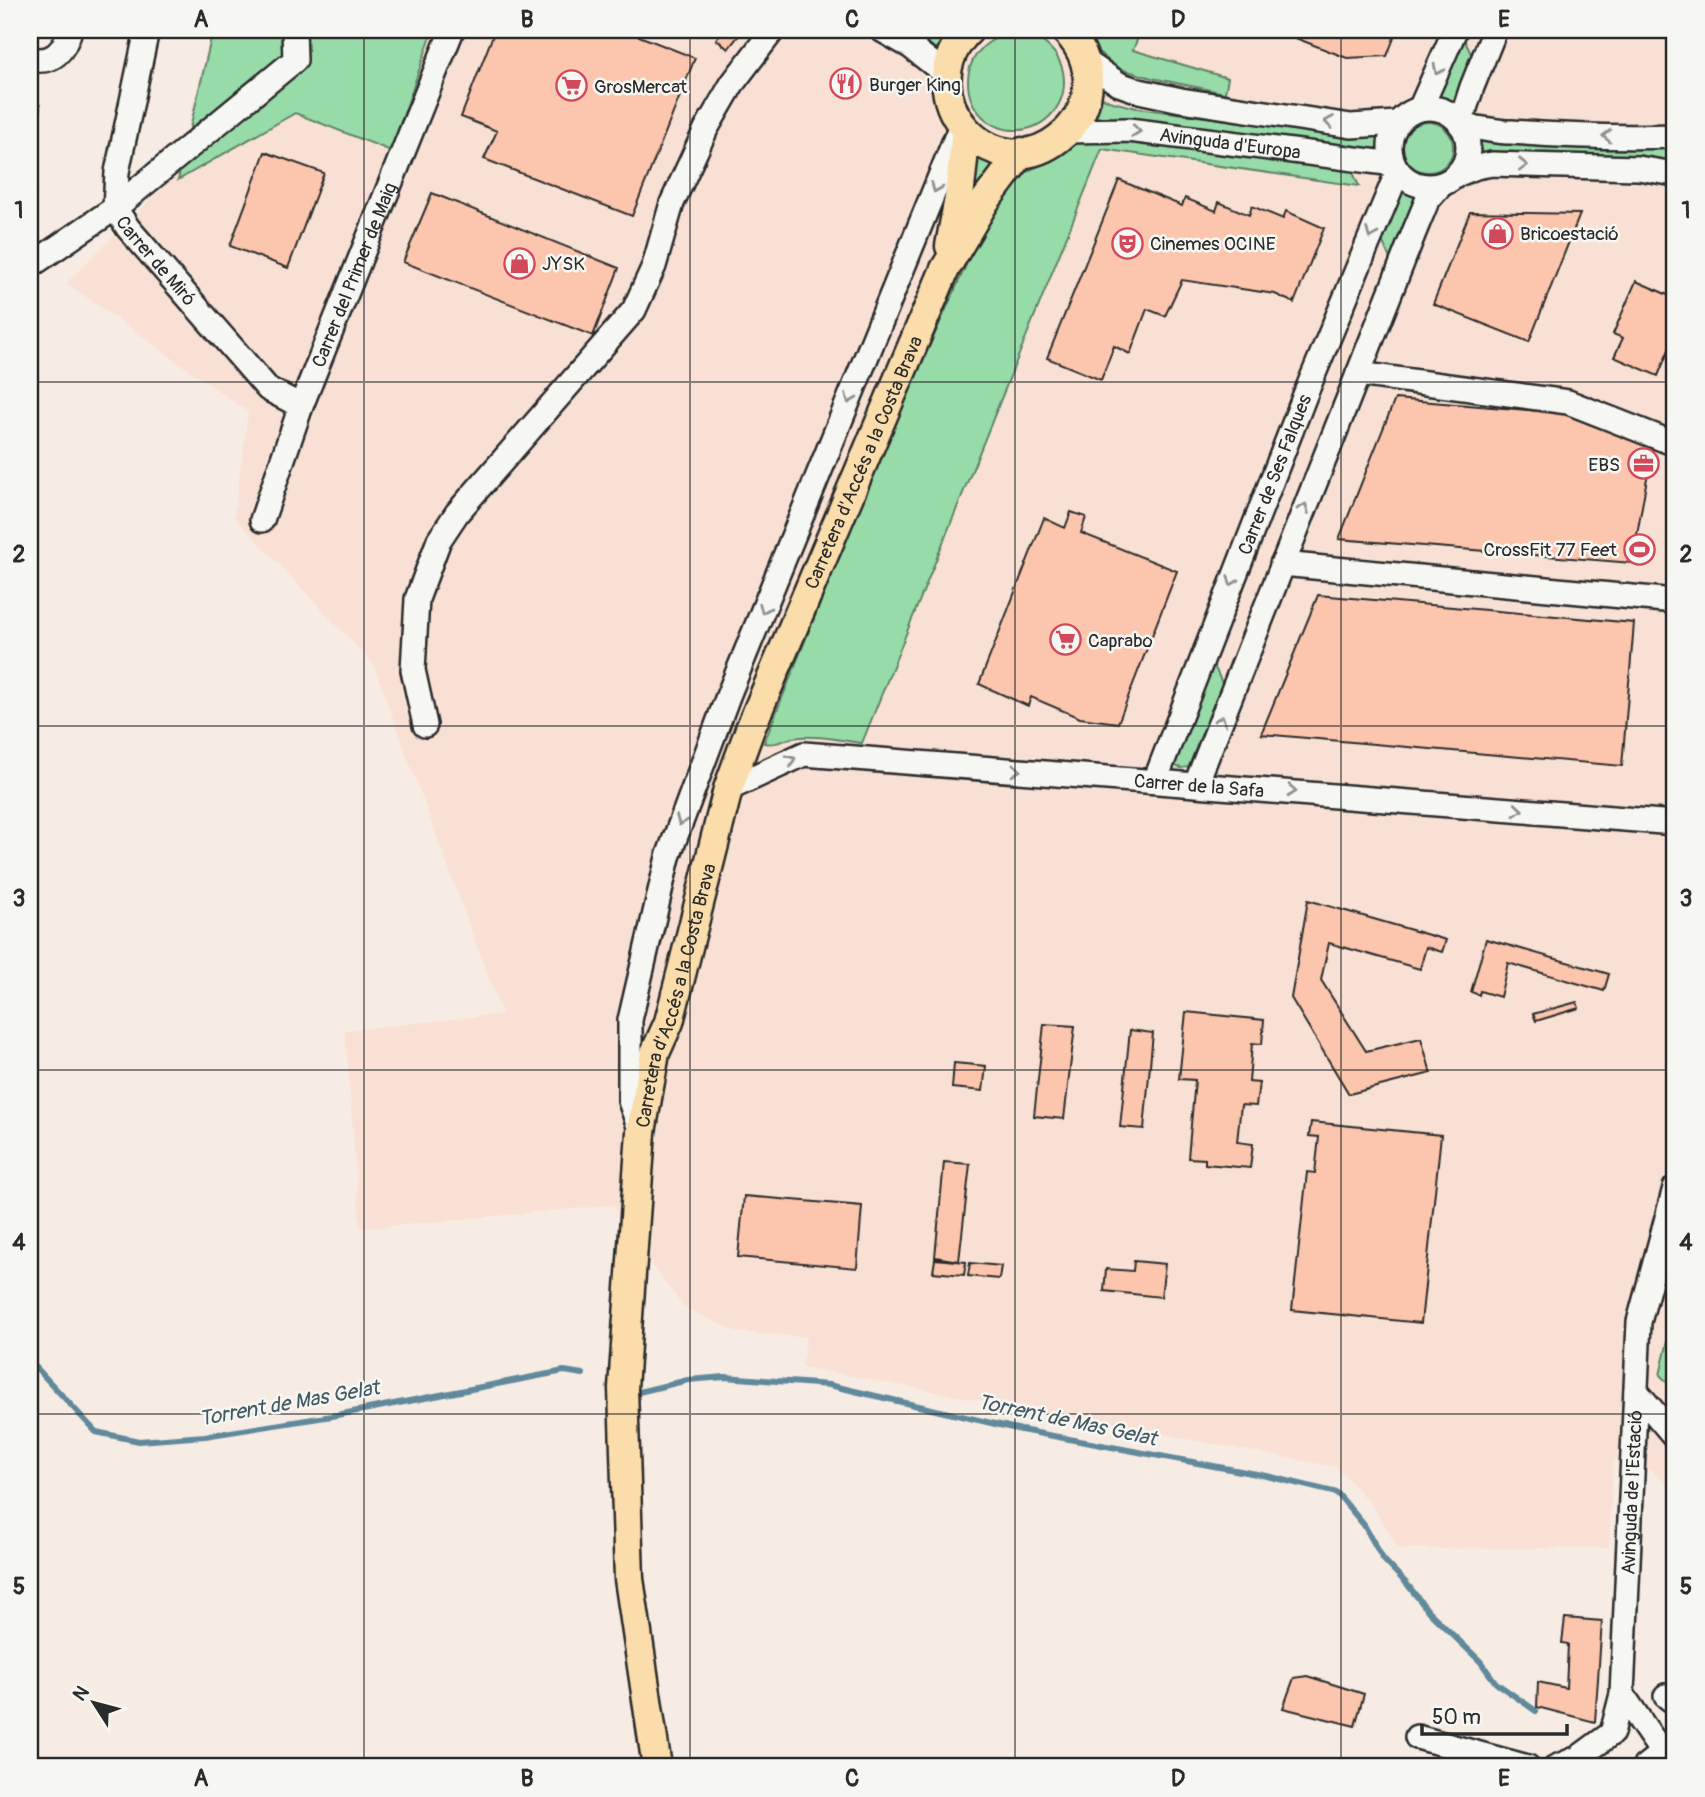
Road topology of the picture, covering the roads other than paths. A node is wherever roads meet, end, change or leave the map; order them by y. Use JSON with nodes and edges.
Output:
{"nodes":[{"id":1,"x":70,"y":30,"type":"edge"},
{"id":2,"x":147,"y":30,"type":"edge"},
{"id":3,"x":294,"y":30,"type":"edge"},
{"id":4,"x":452,"y":30,"type":"edge"},
{"id":5,"x":772,"y":30,"type":"edge"},
{"id":6,"x":882,"y":30,"type":"edge"},
{"id":7,"x":969,"y":30,"type":"edge"},
{"id":8,"x":1455,"y":30,"type":"edge"},
{"id":9,"x":1495,"y":30,"type":"edge"},
{"id":10,"x":1075,"y":40,"type":"edge"},
{"id":11,"x":30,"y":59,"type":"edge"},
{"id":12,"x":947,"y":75,"type":"junction"},
{"id":13,"x":1470,"y":93,"type":"junction"},
{"id":14,"x":1420,"y":109,"type":"junction"},
{"id":15,"x":1397,"y":123,"type":"junction"},
{"id":16,"x":1462,"y":126,"type":"junction"},
{"id":17,"x":963,"y":128,"type":"junction"},
{"id":18,"x":1068,"y":131,"type":"junction"},
{"id":19,"x":1508,"y":132,"type":"junction"},
{"id":20,"x":1675,"y":136,"type":"edge"},
{"id":21,"x":1022,"y":152,"type":"junction"},
{"id":22,"x":1348,"y":158,"type":"junction"},
{"id":23,"x":1396,"y":167,"type":"junction"},
{"id":24,"x":1675,"y":174,"type":"edge"},
{"id":25,"x":1449,"y":179,"type":"junction"},
{"id":26,"x":1385,"y":198,"type":"junction"},
{"id":27,"x":115,"y":208,"type":"junction"},
{"id":28,"x":30,"y":266,"type":"edge"},
{"id":29,"x":945,"y":269,"type":"junction"},
{"id":30,"x":1358,"y":374,"type":"junction"},
{"id":31,"x":301,"y":406,"type":"junction"},
{"id":32,"x":1675,"y":444,"type":"edge"},
{"id":33,"x":262,"y":520,"type":"dead end"},
{"id":34,"x":1282,"y":564,"type":"junction"},
{"id":35,"x":1675,"y":601,"type":"edge"},
{"id":36,"x":425,"y":725,"type":"dead end"},
{"id":37,"x":1155,"y":781,"type":"junction"},
{"id":38,"x":1196,"y":784,"type":"junction"},
{"id":39,"x":729,"y":789,"type":"junction"},
{"id":40,"x":1675,"y":823,"type":"edge"},
{"id":41,"x":630,"y":1020,"type":"junction"},
{"id":42,"x":669,"y":1022,"type":"junction"},
{"id":43,"x":641,"y":1132,"type":"junction"},
{"id":44,"x":1675,"y":1188,"type":"edge"},
{"id":45,"x":1636,"y":1391,"type":"junction"},
{"id":46,"x":1675,"y":1437,"type":"edge"},
{"id":47,"x":1622,"y":1694,"type":"junction"},
{"id":48,"x":1417,"y":1737,"type":"dead end"},
{"id":49,"x":1671,"y":1752,"type":"edge"},
{"id":50,"x":656,"y":1762,"type":"edge"},
{"id":51,"x":1528,"y":1767,"type":"edge"},
{"id":52,"x":1556,"y":1767,"type":"edge"},
{"id":53,"x":1644,"y":1767,"type":"edge"}],
"edges":[{"from":1,"to":11,"type":"street"},
{"from":2,"to":27,"type":"street","name":"Carrer de Miró"},
{"from":3,"to":27,"type":"street"},
{"from":4,"to":31,"type":"street","name":"Carrer del Primer de Maig"},
{"from":5,"to":36,"type":"street"},
{"from":6,"to":12,"type":"street"},
{"from":7,"to":12,"type":"main road"},
{"from":8,"to":14,"type":"street","one_way":true},
{"from":9,"to":13,"type":"street"},
{"from":15,"to":10,"type":"street","name":"Avinguda d'Europa","one_way":true},
{"from":10,"to":18,"type":"main road"},
{"from":12,"to":17,"type":"main road"},
{"from":13,"to":16,"type":"street"},
{"from":13,"to":19,"type":"street"},
{"from":14,"to":15,"type":"street"},
{"from":14,"to":16,"type":"street"},
{"from":15,"to":23,"type":"street"},
{"from":16,"to":19,"type":"street"},
{"from":16,"to":25,"type":"street"},
{"from":17,"to":21,"type":"main road"},
{"from":17,"to":29,"type":"main road","name":"Carretera d'Accés a la Costa Brava"},
{"from":17,"to":41,"type":"street","one_way":true},
{"from":18,"to":21,"type":"main road"},
{"from":18,"to":22,"type":"street","name":"Avinguda d'Europa","one_way":true},
{"from":20,"to":19,"type":"street","one_way":true},
{"from":21,"to":29,"type":"main road","name":"Carretera d'Accés a la Costa Brava"},
{"from":22,"to":23,"type":"street","name":"Avinguda d'Europa"},
{"from":22,"to":26,"type":"street"},
{"from":23,"to":25,"type":"street"},
{"from":23,"to":26,"type":"street","name":"Carrer de Ses Falques"},
{"from":25,"to":24,"type":"street","one_way":true},
{"from":25,"to":30,"type":"street"},
{"from":26,"to":37,"type":"street","name":"Carrer de Ses Falques","one_way":true},
{"from":27,"to":28,"type":"street"},
{"from":27,"to":31,"type":"street","name":"Carrer de Miró"},
{"from":29,"to":39,"type":"main road","name":"Carretera d'Accés a la Costa Brava"},
{"from":30,"to":32,"type":"street"},
{"from":34,"to":30,"type":"street","one_way":true},
{"from":31,"to":33,"type":"street","name":"Carrer del Primer de Maig"},
{"from":34,"to":35,"type":"street"},
{"from":38,"to":34,"type":"street","one_way":true},
{"from":37,"to":38,"type":"street","name":"Carrer de la Safa"},
{"from":39,"to":37,"type":"street","name":"Carrer de la Safa","one_way":true},
{"from":38,"to":40,"type":"street","name":"Carrer de la Safa","one_way":true},
{"from":39,"to":42,"type":"main road","name":"Carretera d'Accés a la Costa Brava"},
{"from":41,"to":42,"type":"street"},
{"from":41,"to":43,"type":"street"},
{"from":42,"to":43,"type":"main road","name":"Carretera d'Accés a la Costa Brava"},
{"from":43,"to":50,"type":"main road","name":"Carretera d'Accés a la Costa Brava"},
{"from":44,"to":45,"type":"street","name":"Avinguda de l'Estació"},
{"from":45,"to":46,"type":"street"},
{"from":45,"to":47,"type":"street","name":"Avinguda de l'Estació"},
{"from":47,"to":49,"type":"street"},
{"from":47,"to":52,"type":"street","name":"Avinguda de l'Estació"},
{"from":48,"to":51,"type":"street"},
{"from":49,"to":53,"type":"street"}]}
